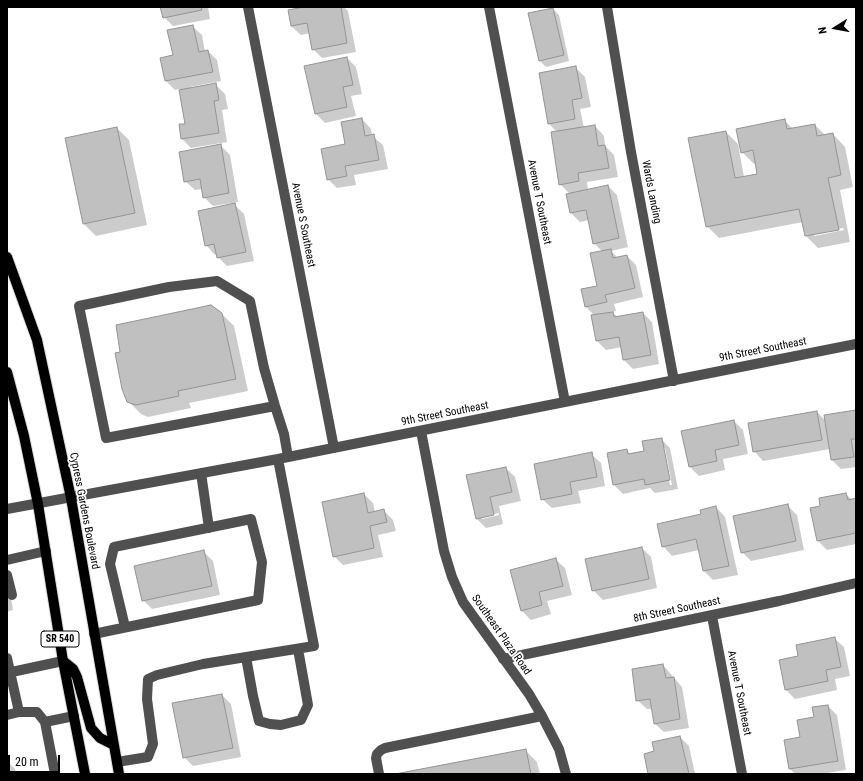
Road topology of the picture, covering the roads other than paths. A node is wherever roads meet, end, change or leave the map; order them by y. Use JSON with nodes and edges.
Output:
{"nodes":[{"id":1,"x":248,"y":7,"type":"edge"},
{"id":2,"x":489,"y":7,"type":"edge"},
{"id":3,"x":607,"y":7,"type":"edge"},
{"id":4,"x":7,"y":257,"type":"edge"},
{"id":5,"x":856,"y":344,"type":"edge"},
{"id":6,"x":7,"y":372,"type":"edge"},
{"id":7,"x":674,"y":381,"type":"junction"},
{"id":8,"x":565,"y":402,"type":"junction"},
{"id":9,"x":11,"y":405,"type":"edge"},
{"id":10,"x":275,"y":406,"type":"junction"},
{"id":11,"x":421,"y":431,"type":"junction"},
{"id":12,"x":334,"y":448,"type":"junction"},
{"id":13,"x":283,"y":458,"type":"junction"},
{"id":14,"x":202,"y":473,"type":"junction"},
{"id":15,"x":71,"y":498,"type":"junction"},
{"id":16,"x":38,"y":504,"type":"junction"},
{"id":17,"x":7,"y":509,"type":"edge"},
{"id":18,"x":209,"y":528,"type":"junction"},
{"id":19,"x":46,"y":552,"type":"junction"},
{"id":20,"x":7,"y":560,"type":"edge"},
{"id":21,"x":7,"y":575,"type":"edge"},
{"id":22,"x":856,"y":583,"type":"edge"},
{"id":23,"x":12,"y":595,"type":"dead end"},
{"id":24,"x":712,"y":616,"type":"junction"},
{"id":25,"x":125,"y":628,"type":"junction"},
{"id":26,"x":94,"y":634,"type":"junction"},
{"id":27,"x":298,"y":649,"type":"junction"},
{"id":28,"x":246,"y":657,"type":"junction"},
{"id":29,"x":7,"y":658,"type":"edge"},
{"id":30,"x":503,"y":659,"type":"junction"},
{"id":31,"x":64,"y":661,"type":"junction"},
{"id":32,"x":9,"y":672,"type":"edge"},
{"id":33,"x":19,"y":712,"type":"junction"},
{"id":34,"x":7,"y":715,"type":"edge"},
{"id":35,"x":74,"y":716,"type":"junction"},
{"id":36,"x":542,"y":716,"type":"junction"},
{"id":37,"x":45,"y":722,"type":"junction"},
{"id":38,"x":114,"y":745,"type":"junction"},
{"id":39,"x":117,"y":762,"type":"junction"},
{"id":40,"x":55,"y":774,"type":"edge"},
{"id":41,"x":85,"y":774,"type":"edge"},
{"id":42,"x":119,"y":774,"type":"edge"},
{"id":43,"x":379,"y":774,"type":"edge"},
{"id":44,"x":566,"y":774,"type":"edge"},
{"id":45,"x":742,"y":774,"type":"edge"}],
"edges":[{"from":1,"to":12,"type":"street","name":"Avenue S Southeast"},
{"from":2,"to":8,"type":"street","name":"Avenue T Southeast"},
{"from":3,"to":7,"type":"street","name":"Wards Landing"},
{"from":4,"to":15,"type":"main road","name":"Cypress Gardens Boulevard","number":"SR 540"},
{"from":5,"to":7,"type":"street","name":"9th Street Southeast"},
{"from":6,"to":9,"type":"main road","number":"SR 540"},
{"from":7,"to":8,"type":"street","name":"9th Street Southeast"},
{"from":8,"to":11,"type":"street","name":"9th Street Southeast"},
{"from":9,"to":16,"type":"main road","number":"SR 540"},
{"from":10,"to":10,"type":"street"},
{"from":10,"to":13,"type":"street"},
{"from":11,"to":12,"type":"street","name":"9th Street Southeast"},
{"from":11,"to":30,"type":"street","name":"Southeast Plaza Road"},
{"from":12,"to":13,"type":"street","name":"9th Street Southeast"},
{"from":13,"to":14,"type":"street","name":"9th Street Southeast"},
{"from":13,"to":27,"type":"street"},
{"from":14,"to":15,"type":"street","name":"9th Street Southeast"},
{"from":14,"to":18,"type":"street"},
{"from":15,"to":16,"type":"street","name":"9th Street Southeast"},
{"from":15,"to":26,"type":"main road","name":"Cypress Gardens Boulevard","number":"SR 540"},
{"from":16,"to":17,"type":"street","name":"9th Street Southeast"},
{"from":16,"to":19,"type":"main road","number":"SR 540"},
{"from":18,"to":25,"type":"street"},
{"from":18,"to":25,"type":"street"},
{"from":19,"to":20,"type":"street"},
{"from":19,"to":31,"type":"main road","number":"SR 540"},
{"from":21,"to":23,"type":"street"},
{"from":22,"to":24,"type":"street","name":"8th Street Southeast"},
{"from":24,"to":30,"type":"street","name":"8th Street Southeast"},
{"from":24,"to":45,"type":"street","name":"Avenue T Southeast"},
{"from":25,"to":26,"type":"street"},
{"from":26,"to":38,"type":"main road","name":"Cypress Gardens Boulevard","number":"SR 540"},
{"from":27,"to":28,"type":"street"},
{"from":27,"to":28,"type":"street"},
{"from":28,"to":39,"type":"street"},
{"from":29,"to":32,"type":"street"},
{"from":30,"to":36,"type":"street","name":"Southeast Plaza Road"},
{"from":31,"to":32,"type":"street"},
{"from":31,"to":35,"type":"main road","number":"SR 540"},
{"from":31,"to":38,"type":"main road"},
{"from":32,"to":33,"type":"street"},
{"from":33,"to":34,"type":"street"},
{"from":33,"to":37,"type":"street"},
{"from":35,"to":37,"type":"street"},
{"from":35,"to":41,"type":"main road","number":"SR 540"},
{"from":36,"to":43,"type":"street"},
{"from":36,"to":44,"type":"street","name":"Southeast Plaza Road"},
{"from":37,"to":40,"type":"street"},
{"from":38,"to":39,"type":"main road","name":"Cypress Gardens Boulevard","number":"SR 540"},
{"from":39,"to":42,"type":"main road","name":"Cypress Gardens Boulevard","number":"SR 540"}]}
